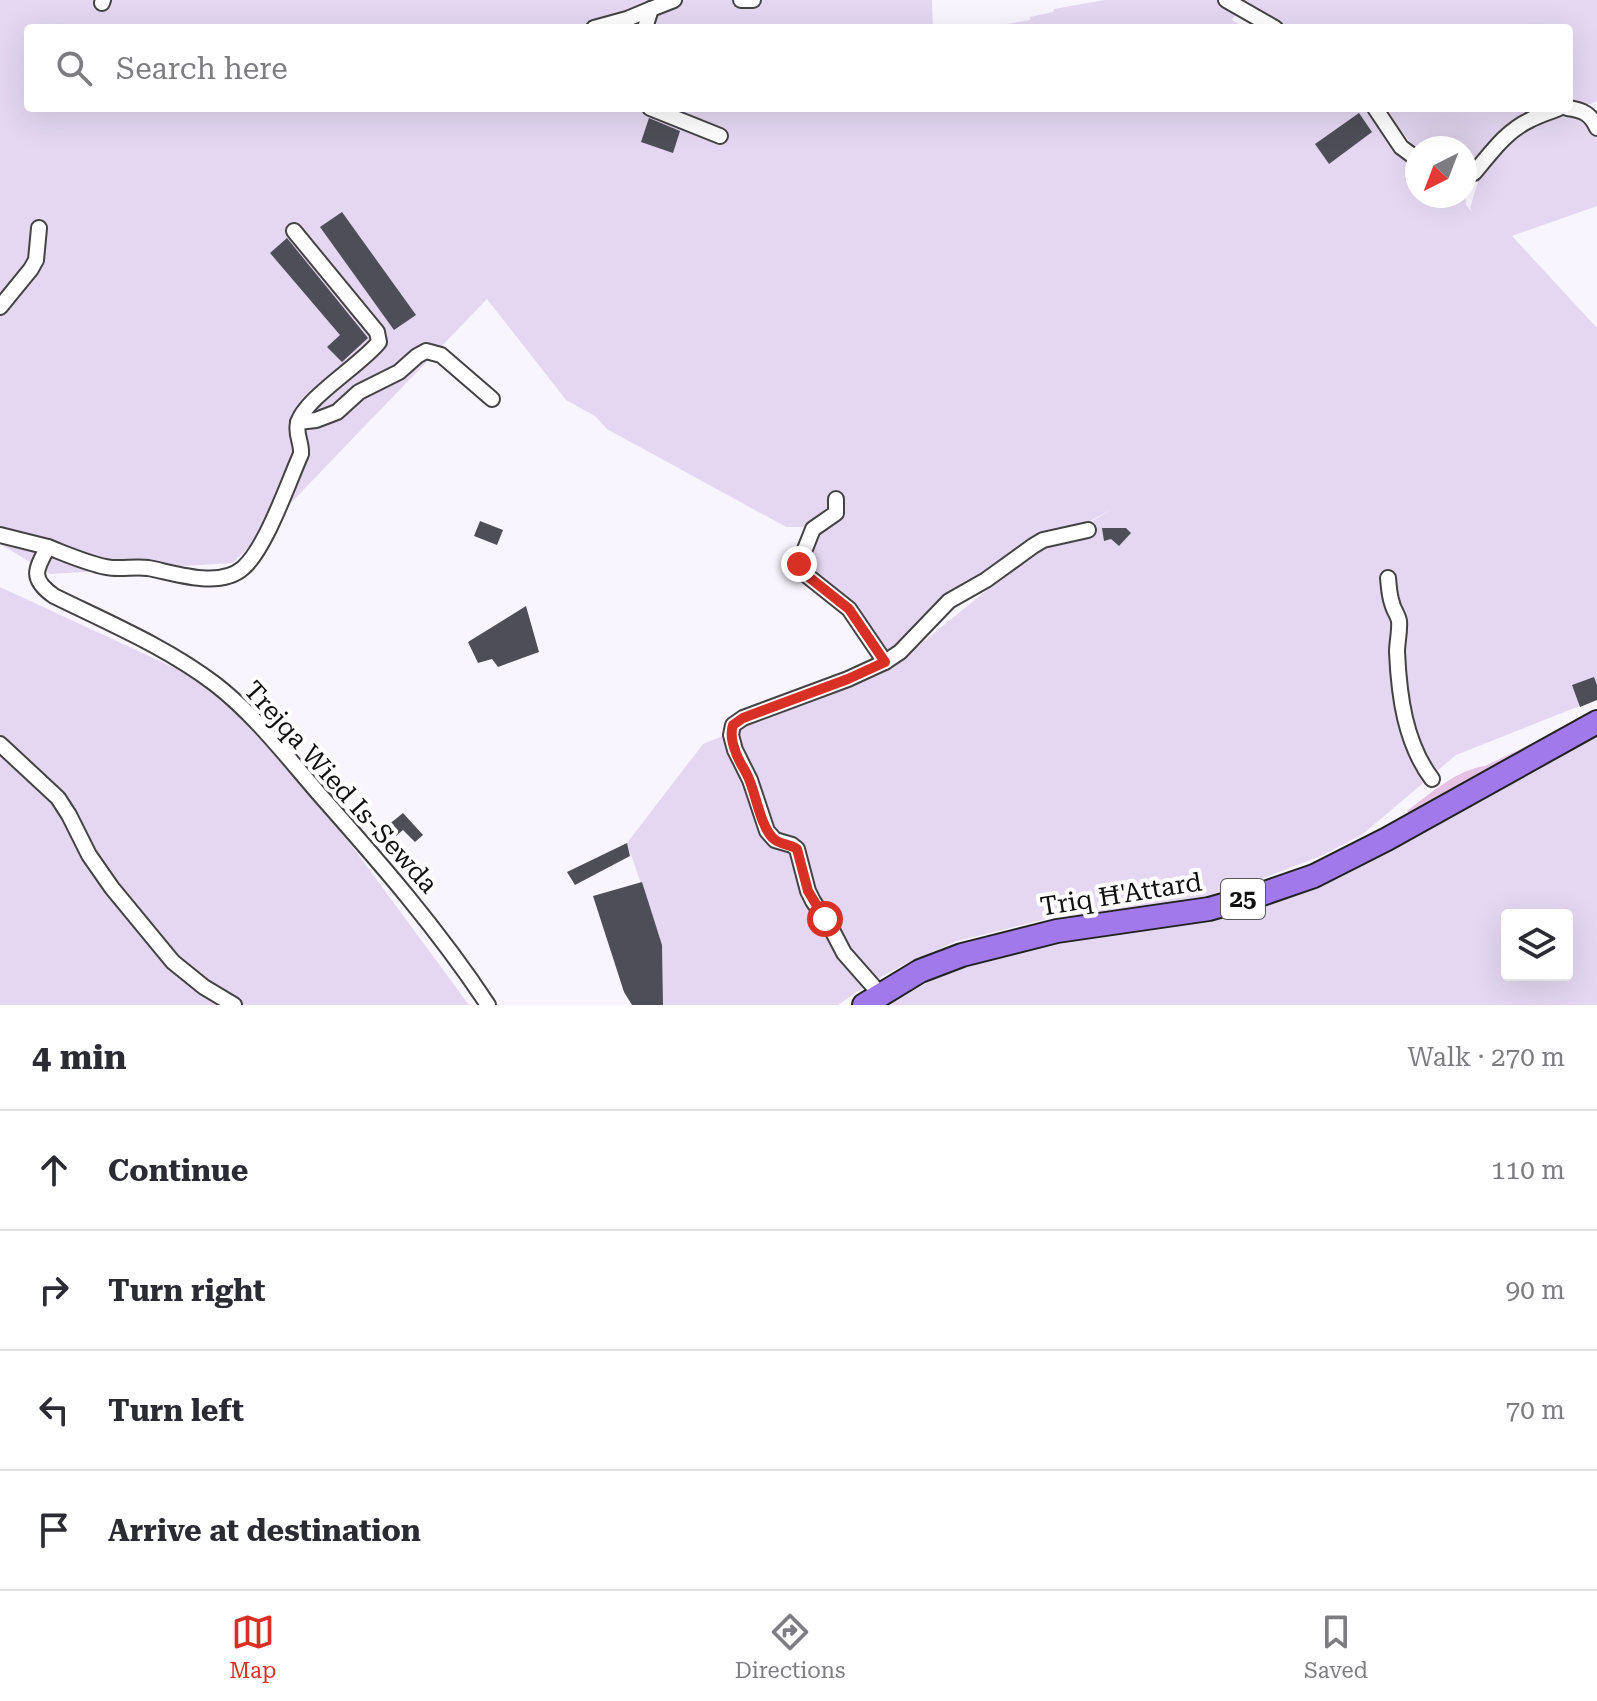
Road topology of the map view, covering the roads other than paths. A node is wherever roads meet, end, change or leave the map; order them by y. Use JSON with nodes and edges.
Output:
{"nodes":[{"id":1,"x":674,"y":0,"type":"edge"},
{"id":2,"x":741,"y":0,"type":"edge"},
{"id":3,"x":753,"y":0,"type":"edge"},
{"id":4,"x":1226,"y":0,"type":"edge"},
{"id":5,"x":651,"y":9,"type":"junction"},
{"id":6,"x":609,"y":24,"type":"edge"},
{"id":7,"x":646,"y":24,"type":"edge"},
{"id":8,"x":1267,"y":24,"type":"edge"},
{"id":9,"x":1573,"y":109,"type":"edge"},
{"id":10,"x":660,"y":112,"type":"edge"},
{"id":11,"x":1378,"y":112,"type":"edge"},
{"id":12,"x":1549,"y":112,"type":"edge"},
{"id":13,"x":1597,"y":128,"type":"edge"},
{"id":14,"x":720,"y":136,"type":"dead end"},
{"id":15,"x":1405,"y":150,"type":"edge"},
{"id":16,"x":1477,"y":169,"type":"edge"},
{"id":17,"x":39,"y":228,"type":"dead end"},
{"id":18,"x":294,"y":231,"type":"dead end"},
{"id":19,"x":0,"y":307,"type":"edge"},
{"id":20,"x":492,"y":399,"type":"dead end"},
{"id":21,"x":298,"y":422,"type":"junction"},
{"id":22,"x":836,"y":499,"type":"dead end"},
{"id":23,"x":1088,"y":530,"type":"dead end"},
{"id":24,"x":0,"y":535,"type":"edge"},
{"id":25,"x":48,"y":547,"type":"junction"},
{"id":26,"x":1388,"y":578,"type":"dead end"},
{"id":27,"x":885,"y":662,"type":"junction"},
{"id":28,"x":1597,"y":722,"type":"edge"},
{"id":29,"x":0,"y":744,"type":"edge"},
{"id":30,"x":1432,"y":779,"type":"dead end"},
{"id":31,"x":872,"y":1000,"type":"edge"},
{"id":32,"x":234,"y":1005,"type":"edge"},
{"id":33,"x":488,"y":1005,"type":"edge"}],
"edges":[{"from":1,"to":5,"type":"street"},
{"from":2,"to":3,"type":"street"},
{"from":4,"to":8,"type":"street"},
{"from":5,"to":6,"type":"street"},
{"from":5,"to":7,"type":"street"},
{"from":9,"to":13,"type":"street"},
{"from":10,"to":14,"type":"street"},
{"from":11,"to":15,"type":"street"},
{"from":12,"to":16,"type":"street"},
{"from":17,"to":19,"type":"street"},
{"from":18,"to":21,"type":"street"},
{"from":20,"to":21,"type":"street"},
{"from":21,"to":25,"type":"street"},
{"from":22,"to":27,"type":"street"},
{"from":23,"to":27,"type":"street"},
{"from":24,"to":25,"type":"street"},
{"from":25,"to":33,"type":"street","name":"Trejqa Wied Is-Sewda"},
{"from":26,"to":30,"type":"street"},
{"from":27,"to":31,"type":"street"},
{"from":28,"to":31,"type":"main road","name":"Triq Ħ'Attard","number":"25"},
{"from":29,"to":32,"type":"street"}]}
